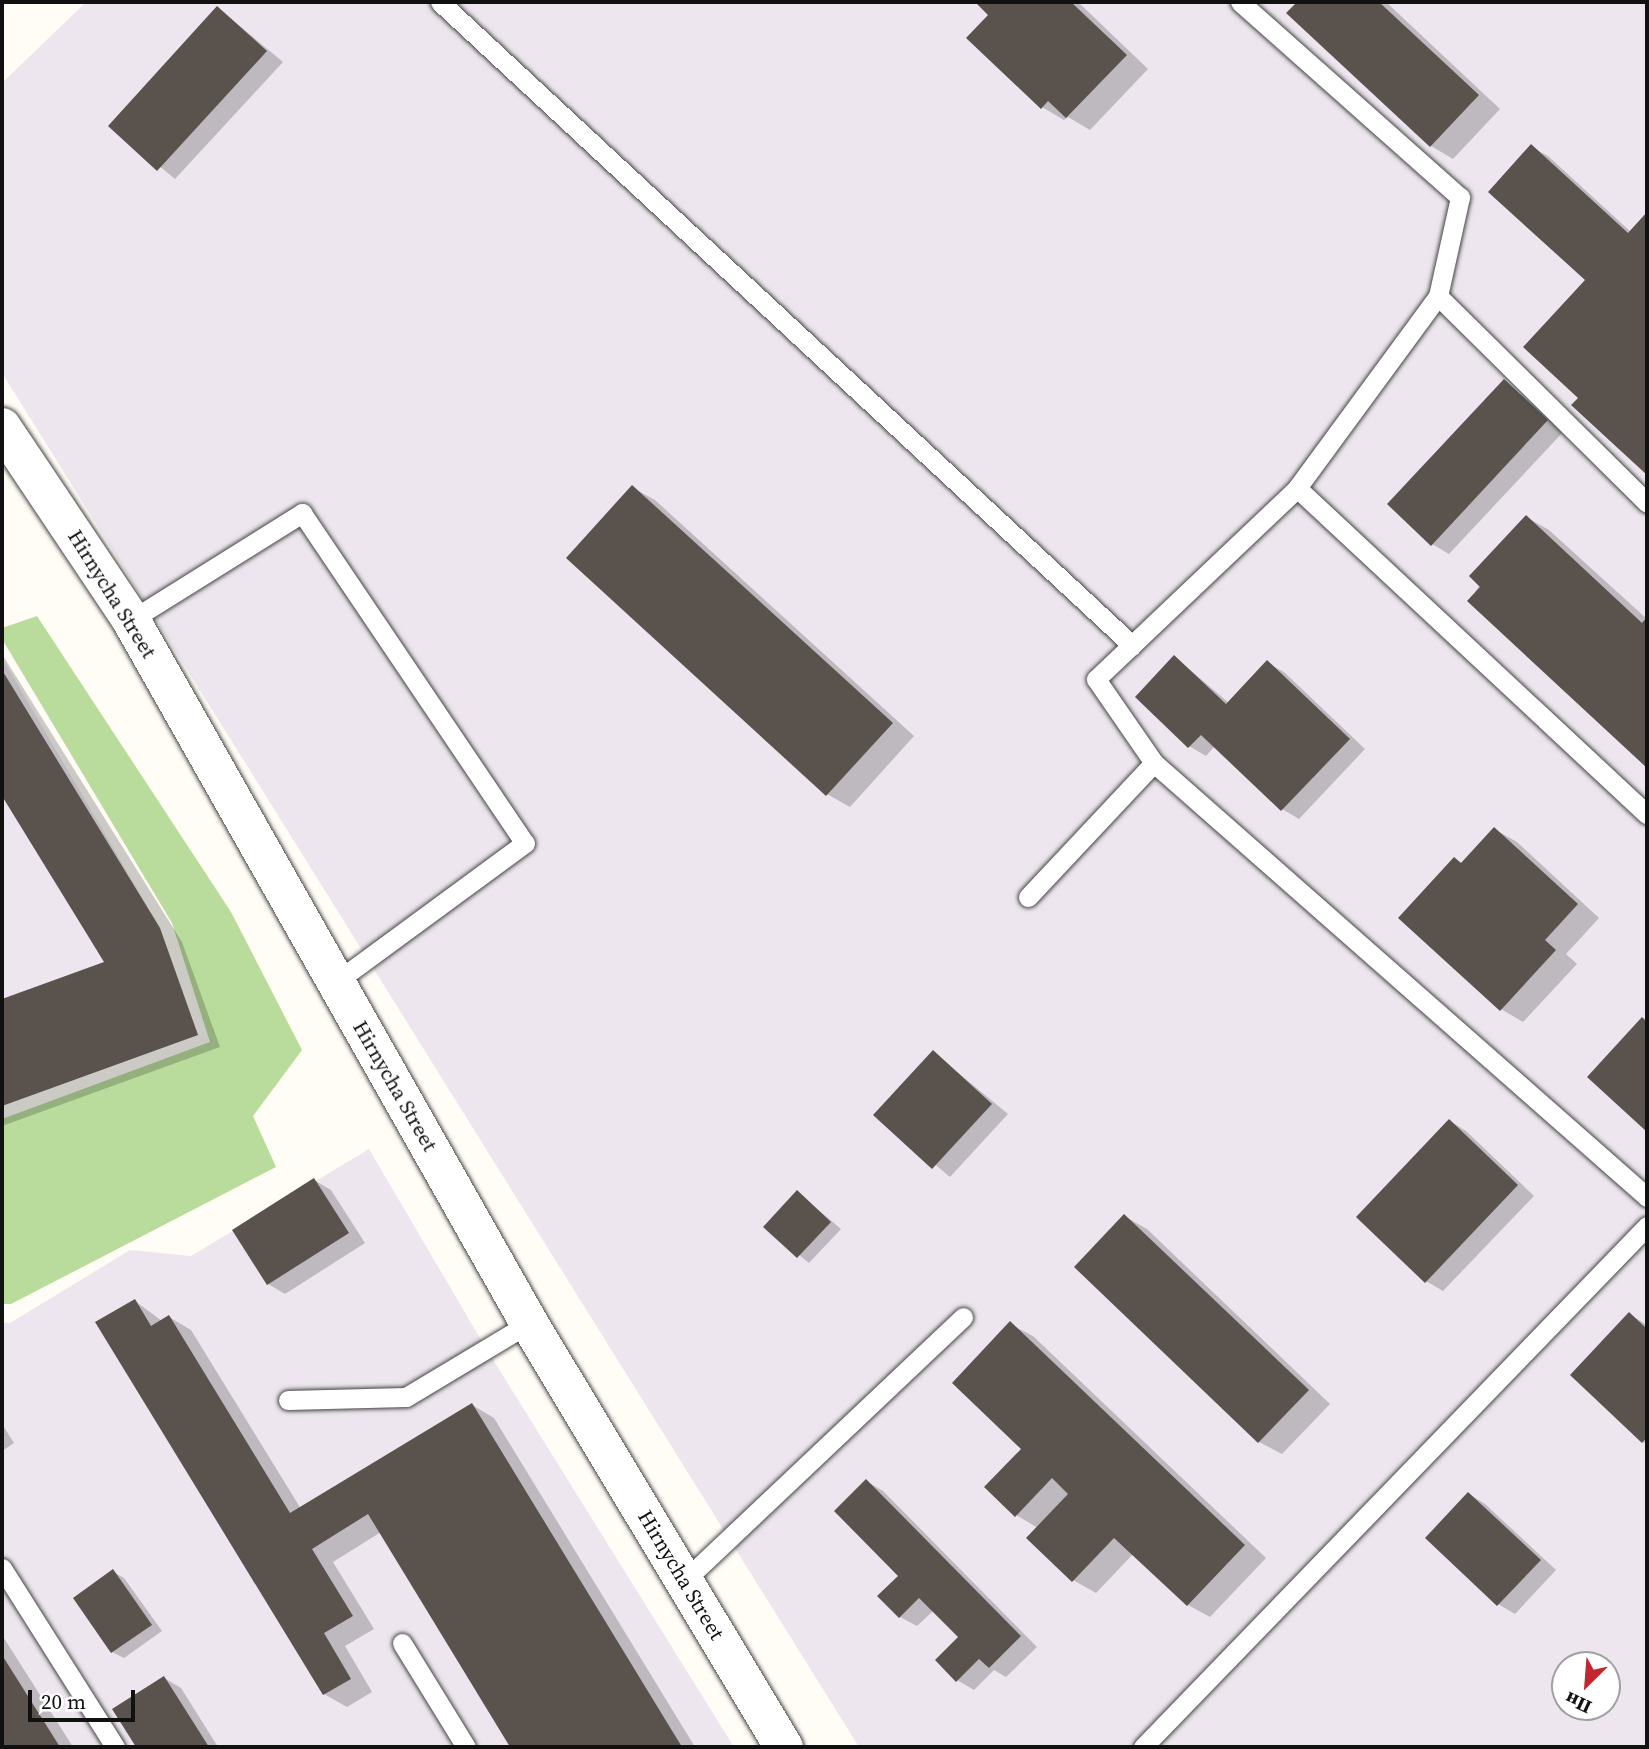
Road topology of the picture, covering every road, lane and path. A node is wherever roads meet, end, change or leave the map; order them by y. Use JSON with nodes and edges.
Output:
{"nodes":[{"id":1,"x":440,"y":2,"type":"edge"},
{"id":2,"x":1240,"y":2,"type":"edge"},
{"id":3,"x":1438,"y":296,"type":"junction"},
{"id":4,"x":2,"y":427,"type":"edge"},
{"id":5,"x":1297,"y":488,"type":"junction"},
{"id":6,"x":1647,"y":503,"type":"edge"},
{"id":7,"x":131,"y":620,"type":"junction"},
{"id":8,"x":1132,"y":645,"type":"junction"},
{"id":9,"x":1154,"y":763,"type":"junction"},
{"id":10,"x":1647,"y":814,"type":"edge"},
{"id":11,"x":1028,"y":897,"type":"dead end"},
{"id":12,"x":336,"y":982,"type":"junction"},
{"id":13,"x":1647,"y":1197,"type":"edge"},
{"id":14,"x":1647,"y":1226,"type":"edge"},
{"id":15,"x":963,"y":1317,"type":"dead end"},
{"id":16,"x":529,"y":1324,"type":"junction"},
{"id":17,"x":288,"y":1400,"type":"dead end"},
{"id":18,"x":2,"y":1568,"type":"edge"},
{"id":19,"x":684,"y":1581,"type":"junction"},
{"id":20,"x":402,"y":1643,"type":"dead end"},
{"id":21,"x":115,"y":1747,"type":"edge"},
{"id":22,"x":466,"y":1747,"type":"edge"},
{"id":23,"x":784,"y":1747,"type":"edge"},
{"id":24,"x":1143,"y":1747,"type":"edge"}],
"edges":[{"from":1,"to":8,"type":"lane"},
{"from":2,"to":3,"type":"lane"},
{"from":3,"to":5,"type":"lane"},
{"from":3,"to":6,"type":"lane"},
{"from":4,"to":7,"type":"street","name":"Hirnycha Street"},
{"from":5,"to":8,"type":"lane"},
{"from":5,"to":10,"type":"lane"},
{"from":7,"to":12,"type":"street","name":"Hirnycha Street"},
{"from":7,"to":12,"type":"lane"},
{"from":8,"to":9,"type":"lane"},
{"from":9,"to":11,"type":"lane"},
{"from":9,"to":13,"type":"lane"},
{"from":12,"to":16,"type":"street","name":"Hirnycha Street"},
{"from":14,"to":24,"type":"lane"},
{"from":15,"to":19,"type":"lane"},
{"from":16,"to":17,"type":"lane"},
{"from":16,"to":19,"type":"street","name":"Hirnycha Street"},
{"from":18,"to":21,"type":"lane"},
{"from":19,"to":23,"type":"street","name":"Hirnycha Street"},
{"from":20,"to":22,"type":"lane"}]}
